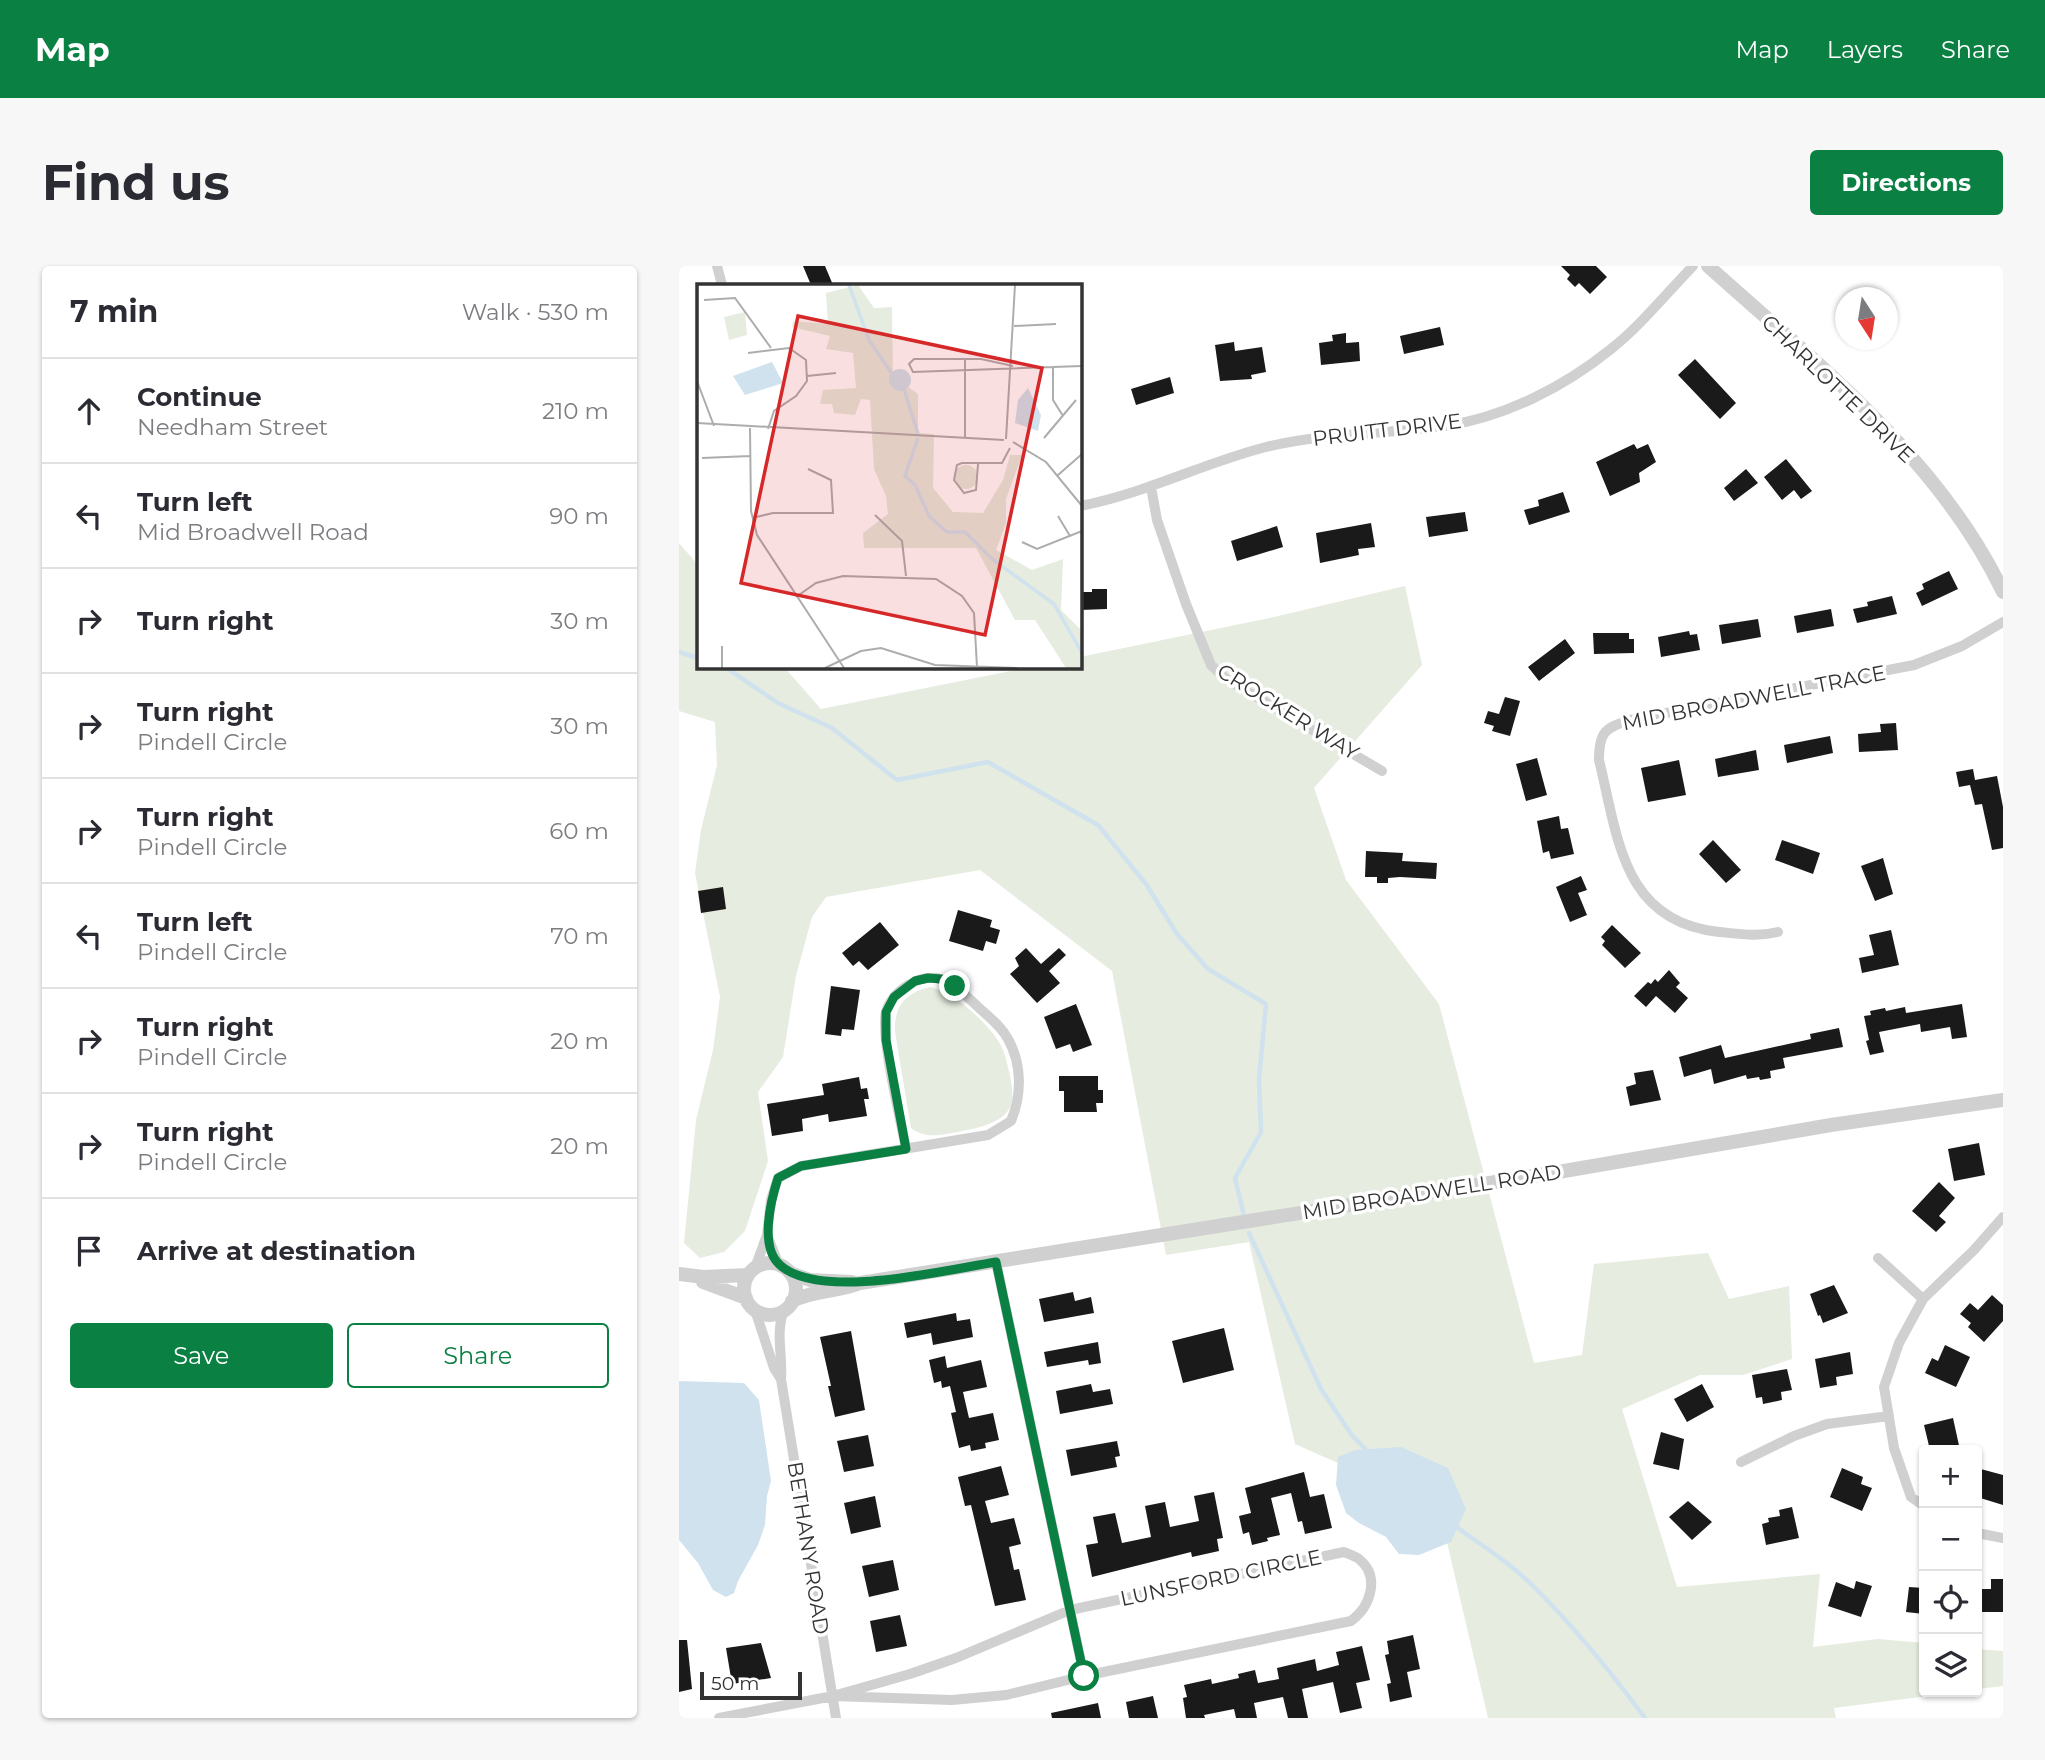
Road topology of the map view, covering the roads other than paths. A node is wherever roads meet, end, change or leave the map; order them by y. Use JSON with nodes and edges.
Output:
{"nodes":[{"id":1,"x":717,"y":266,"type":"edge"},
{"id":2,"x":1692,"y":266,"type":"edge"},
{"id":3,"x":1708,"y":266,"type":"edge"},
{"id":4,"x":722,"y":284,"type":"edge"},
{"id":5,"x":1151,"y":487,"type":"junction"},
{"id":6,"x":1081,"y":506,"type":"edge"},
{"id":7,"x":2003,"y":592,"type":"edge"},
{"id":8,"x":2003,"y":622,"type":"edge"},
{"id":9,"x":1382,"y":771,"type":"dead end"},
{"id":10,"x":1778,"y":932,"type":"dead end"},
{"id":11,"x":2003,"y":1100,"type":"edge"},
{"id":12,"x":906,"y":1149,"type":"junction"},
{"id":13,"x":2003,"y":1217,"type":"edge"},
{"id":14,"x":767,"y":1236,"type":"junction"},
{"id":15,"x":1878,"y":1258,"type":"dead end"},
{"id":16,"x":996,"y":1262,"type":"junction"},
{"id":17,"x":785,"y":1269,"type":"junction"},
{"id":18,"x":752,"y":1271,"type":"junction"},
{"id":19,"x":684,"y":1275,"type":"edge"},
{"id":20,"x":860,"y":1283,"type":"junction"},
{"id":21,"x":746,"y":1298,"type":"junction"},
{"id":22,"x":1923,"y":1299,"type":"junction"},
{"id":23,"x":788,"y":1306,"type":"junction"},
{"id":24,"x":755,"y":1310,"type":"junction"},
{"id":25,"x":781,"y":1379,"type":"junction"},
{"id":26,"x":1889,"y":1416,"type":"junction"},
{"id":27,"x":1741,"y":1462,"type":"dead end"},
{"id":28,"x":1919,"y":1503,"type":"edge"},
{"id":29,"x":1982,"y":1534,"type":"edge"},
{"id":30,"x":2003,"y":1538,"type":"edge"},
{"id":31,"x":1070,"y":1610,"type":"junction"},
{"id":32,"x":1084,"y":1676,"type":"junction"},
{"id":33,"x":833,"y":1696,"type":"junction"},
{"id":34,"x":719,"y":1718,"type":"edge"},
{"id":35,"x":836,"y":1718,"type":"edge"}],
"edges":[{"from":1,"to":4,"type":"street"},
{"from":2,"to":5,"type":"street","name":"PRUITT DRIVE"},
{"from":3,"to":7,"type":"street","name":"CHARLOTTE DRIVE"},
{"from":5,"to":6,"type":"street","name":"PRUITT DRIVE"},
{"from":5,"to":9,"type":"street","name":"CROCKER WAY"},
{"from":8,"to":10,"type":"street","name":"MID BROADWELL TRACE"},
{"from":11,"to":16,"type":"street","name":"MID BROADWELL ROAD"},
{"from":12,"to":12,"type":"street"},
{"from":12,"to":14,"type":"street"},
{"from":13,"to":22,"type":"street"},
{"from":14,"to":17,"type":"street"},
{"from":14,"to":18,"type":"street"},
{"from":15,"to":22,"type":"street"},
{"from":16,"to":20,"type":"street","name":"MID BROADWELL ROAD"},
{"from":16,"to":31,"type":"street"},
{"from":17,"to":18,"type":"street"},
{"from":17,"to":20,"type":"street","name":"MID BROADWELL ROAD"},
{"from":17,"to":23,"type":"street"},
{"from":18,"to":19,"type":"street"},
{"from":18,"to":21,"type":"street"},
{"from":19,"to":21,"type":"street"},
{"from":20,"to":23,"type":"street","name":"MID BROADWELL ROAD"},
{"from":21,"to":24,"type":"street"},
{"from":22,"to":26,"type":"street"},
{"from":23,"to":24,"type":"street"},
{"from":23,"to":25,"type":"street","name":"BETHANY ROAD"},
{"from":24,"to":25,"type":"street","name":"BETHANY ROAD"},
{"from":25,"to":33,"type":"street","name":"BETHANY ROAD"},
{"from":26,"to":27,"type":"street"},
{"from":26,"to":28,"type":"street"},
{"from":29,"to":30,"type":"street"},
{"from":31,"to":32,"type":"street"},
{"from":31,"to":32,"type":"street","name":"LUNSFORD CIRCLE"},
{"from":31,"to":33,"type":"street","name":"LUNSFORD CIRCLE"},
{"from":32,"to":33,"type":"street","name":"LUNSFORD CIRCLE"},
{"from":33,"to":34,"type":"street"},
{"from":33,"to":35,"type":"street","name":"BETHANY ROAD"}]}
